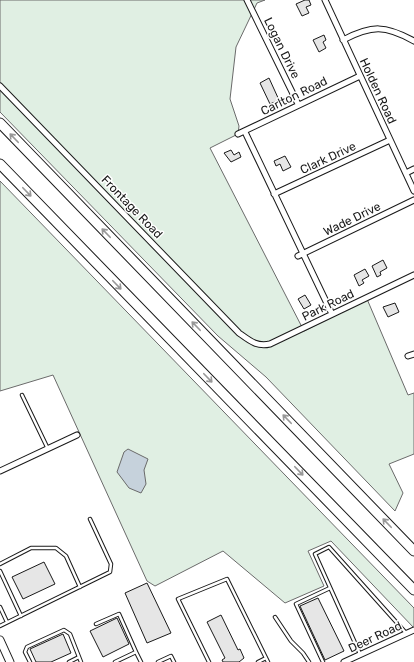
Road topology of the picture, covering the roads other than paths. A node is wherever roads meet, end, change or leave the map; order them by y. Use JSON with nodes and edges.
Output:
{"nodes":[{"id":1,"x":247,"y":0,"type":"edge"},
{"id":2,"x":324,"y":0,"type":"edge"},
{"id":3,"x":342,"y":40,"type":"junction"},
{"id":4,"x":414,"y":41,"type":"edge"},
{"id":5,"x":360,"y":76,"type":"junction"},
{"id":6,"x":0,"y":86,"type":"edge"},
{"id":7,"x":298,"y":104,"type":"junction"},
{"id":8,"x":0,"y":123,"type":"edge"},
{"id":9,"x":245,"y":132,"type":"junction"},
{"id":10,"x":238,"y":134,"type":"dead end"},
{"id":11,"x":390,"y":140,"type":"junction"},
{"id":12,"x":0,"y":164,"type":"edge"},
{"id":13,"x":414,"y":169,"type":"edge"},
{"id":14,"x":406,"y":173,"type":"junction"},
{"id":15,"x":414,"y":191,"type":"edge"},
{"id":16,"x":274,"y":194,"type":"junction"},
{"id":17,"x":414,"y":200,"type":"edge"},
{"id":18,"x":301,"y":255,"type":"junction"},
{"id":19,"x":414,"y":275,"type":"edge"},
{"id":20,"x":332,"y":314,"type":"junction"},
{"id":21,"x":250,"y":341,"type":"joint"},
{"id":22,"x":414,"y":354,"type":"edge"},
{"id":23,"x":408,"y":356,"type":"dead end"},
{"id":24,"x":22,"y":395,"type":"dead end"},
{"id":25,"x":77,"y":436,"type":"dead end"},
{"id":26,"x":48,"y":450,"type":"junction"},
{"id":27,"x":0,"y":471,"type":"edge"},
{"id":28,"x":90,"y":519,"type":"dead end"},
{"id":29,"x":414,"y":551,"type":"edge"},
{"id":30,"x":0,"y":564,"type":"edge"},
{"id":31,"x":0,"y":571,"type":"edge"},
{"id":32,"x":80,"y":587,"type":"junction"},
{"id":33,"x":330,"y":588,"type":"junction"},
{"id":34,"x":414,"y":590,"type":"edge"},
{"id":35,"x":0,"y":607,"type":"edge"},
{"id":36,"x":21,"y":616,"type":"junction"},
{"id":37,"x":275,"y":617,"type":"dead end"},
{"id":38,"x":7,"y":622,"type":"junction"},
{"id":39,"x":96,"y":624,"type":"dead end"},
{"id":40,"x":0,"y":626,"type":"edge"},
{"id":41,"x":414,"y":630,"type":"edge"},
{"id":42,"x":406,"y":633,"type":"junction"},
{"id":43,"x":0,"y":640,"type":"edge"},
{"id":44,"x":136,"y":652,"type":"junction"},
{"id":45,"x":360,"y":654,"type":"junction"},
{"id":46,"x":78,"y":657,"type":"junction"},
{"id":47,"x":266,"y":658,"type":"junction"},
{"id":48,"x":10,"y":662,"type":"edge"},
{"id":49,"x":30,"y":662,"type":"edge"},
{"id":50,"x":69,"y":662,"type":"edge"},
{"id":51,"x":81,"y":662,"type":"edge"},
{"id":52,"x":115,"y":662,"type":"edge"},
{"id":53,"x":141,"y":662,"type":"edge"},
{"id":54,"x":158,"y":662,"type":"edge"},
{"id":55,"x":174,"y":662,"type":"edge"},
{"id":56,"x":209,"y":662,"type":"edge"},
{"id":57,"x":258,"y":662,"type":"edge"},
{"id":58,"x":268,"y":662,"type":"edge"},
{"id":59,"x":309,"y":662,"type":"edge"},
{"id":60,"x":323,"y":662,"type":"edge"},
{"id":61,"x":344,"y":662,"type":"edge"}],
"edges":[{"from":1,"to":7,"type":"street","name":"Logan Drive"},
{"from":2,"to":3,"type":"street","name":"Holden Road"},
{"from":3,"to":4,"type":"street"},
{"from":3,"to":5,"type":"street","name":"Holden Road"},
{"from":5,"to":7,"type":"street","name":"Carlton Road"},
{"from":5,"to":11,"type":"street","name":"Holden Road"},
{"from":6,"to":21,"type":"street","name":"Frontage Road"},
{"from":7,"to":9,"type":"street","name":"Carlton Road"},
{"from":29,"to":8,"type":"highway","one_way":true},
{"from":9,"to":10,"type":"street","name":"Carlton Road"},
{"from":9,"to":16,"type":"street"},
{"from":11,"to":14,"type":"street","name":"Holden Road"},
{"from":11,"to":16,"type":"street","name":"Clark Drive"},
{"from":12,"to":34,"type":"highway","one_way":true},
{"from":13,"to":14,"type":"street"},
{"from":14,"to":15,"type":"street","name":"Holden Road"},
{"from":16,"to":18,"type":"street"},
{"from":17,"to":18,"type":"street","name":"Wade Drive"},
{"from":18,"to":20,"type":"street"},
{"from":19,"to":20,"type":"street","name":"Park Road"},
{"from":20,"to":21,"type":"street","name":"Park Road"},
{"from":22,"to":23,"type":"street"},
{"from":24,"to":26,"type":"lane"},
{"from":25,"to":26,"type":"street"},
{"from":26,"to":27,"type":"street"},
{"from":28,"to":32,"type":"lane"},
{"from":30,"to":32,"type":"lane"},
{"from":31,"to":36,"type":"lane"},
{"from":32,"to":36,"type":"lane"},
{"from":33,"to":42,"type":"lane"},
{"from":33,"to":45,"type":"lane"},
{"from":33,"to":60,"type":"lane"},
{"from":35,"to":38,"type":"lane"},
{"from":36,"to":38,"type":"lane"},
{"from":37,"to":59,"type":"lane"},
{"from":38,"to":40,"type":"lane"},
{"from":39,"to":44,"type":"lane"},
{"from":41,"to":42,"type":"street","name":"Deer Road"},
{"from":42,"to":45,"type":"street","name":"Deer Road"},
{"from":43,"to":48,"type":"street"},
{"from":44,"to":52,"type":"lane"},
{"from":44,"to":53,"type":"lane"},
{"from":45,"to":61,"type":"street","name":"Deer Road"},
{"from":46,"to":49,"type":"lane"},
{"from":46,"to":50,"type":"lane"},
{"from":46,"to":51,"type":"lane"},
{"from":47,"to":56,"type":"lane"},
{"from":47,"to":57,"type":"lane"},
{"from":47,"to":58,"type":"lane"},
{"from":54,"to":55,"type":"lane"}]}
